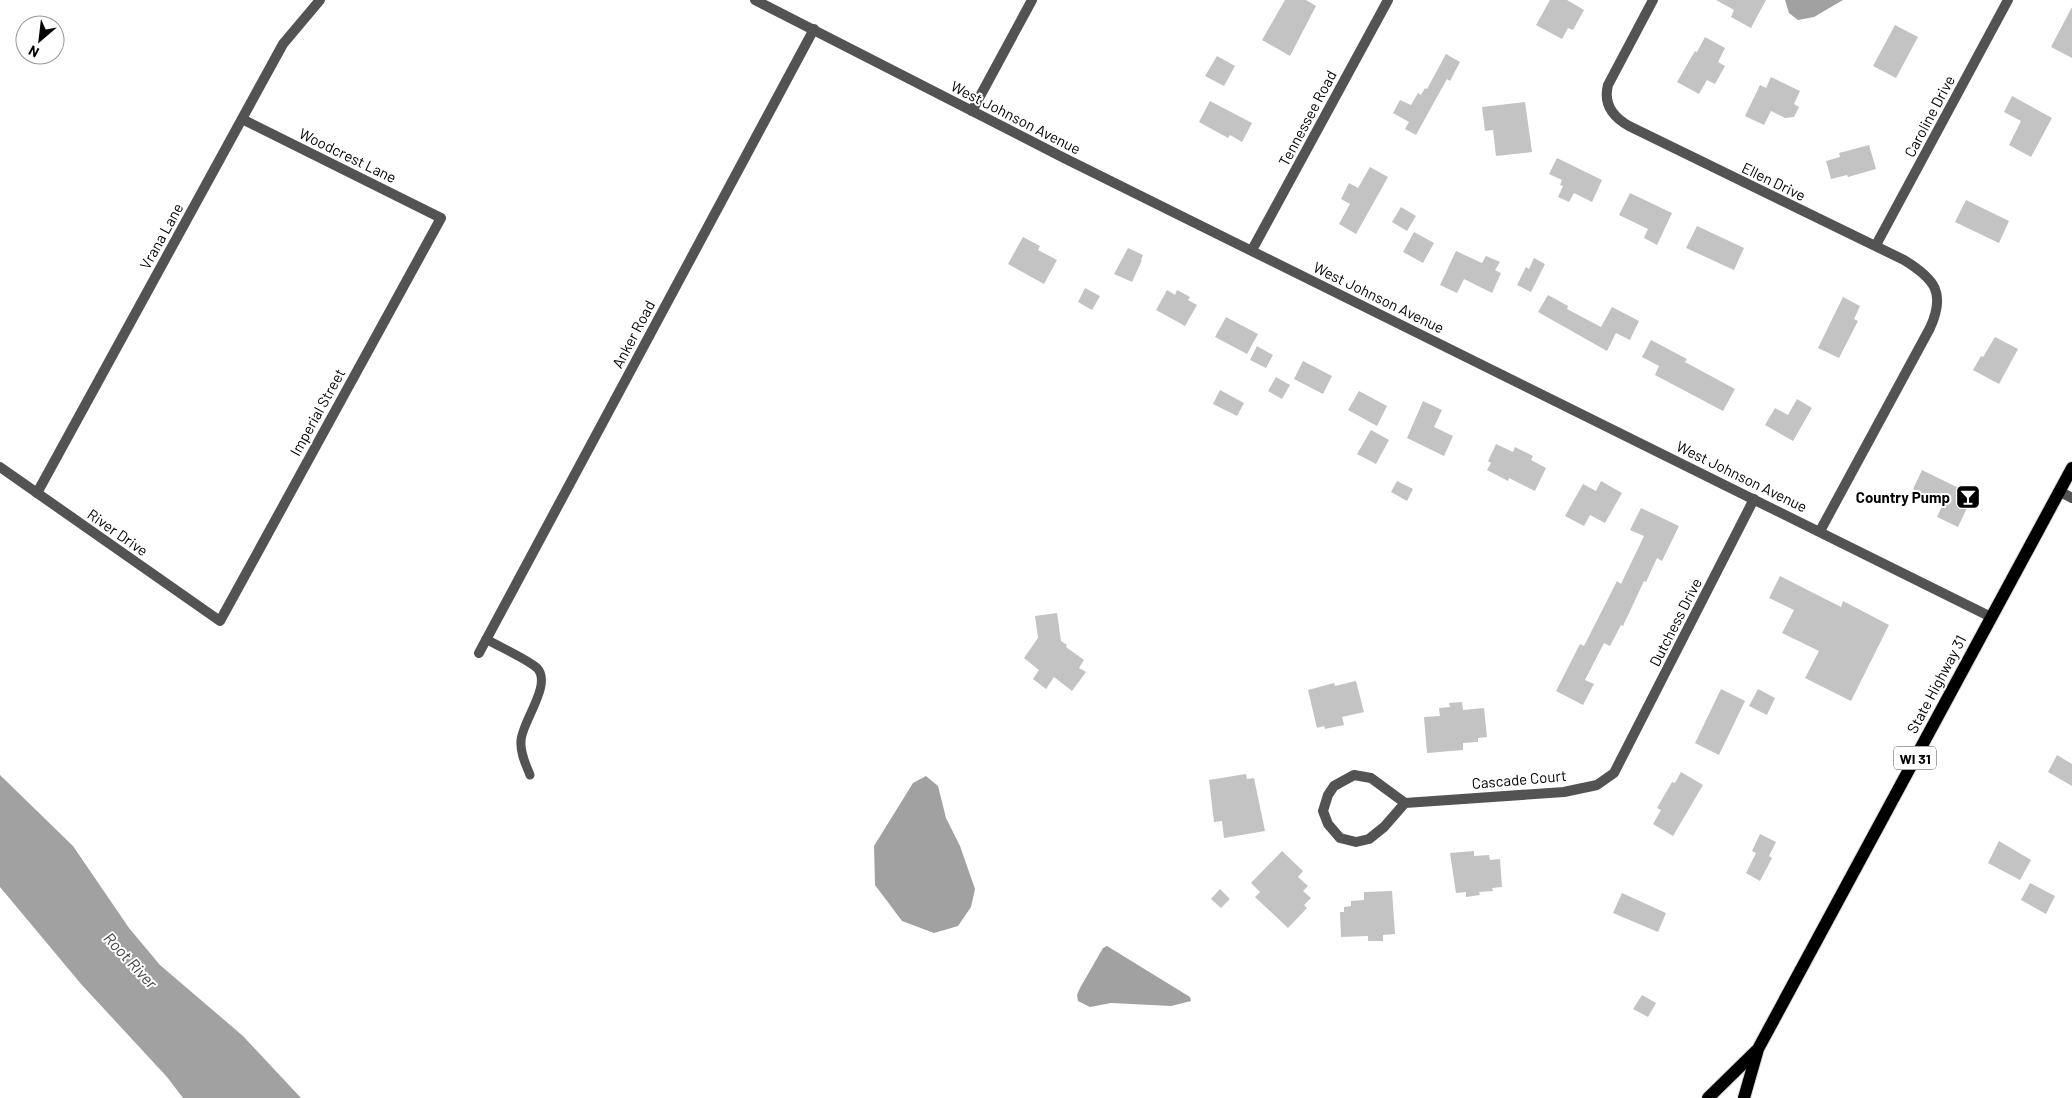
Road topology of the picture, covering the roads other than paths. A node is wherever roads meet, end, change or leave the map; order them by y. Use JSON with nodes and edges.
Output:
{"nodes":[{"id":1,"x":320,"y":0,"type":"edge"},
{"id":2,"x":755,"y":0,"type":"edge"},
{"id":3,"x":1032,"y":0,"type":"edge"},
{"id":4,"x":1388,"y":0,"type":"edge"},
{"id":5,"x":1652,"y":0,"type":"edge"},
{"id":6,"x":2008,"y":0,"type":"edge"},
{"id":7,"x":814,"y":29,"type":"junction"},
{"id":8,"x":972,"y":111,"type":"junction"},
{"id":9,"x":242,"y":119,"type":"junction"},
{"id":10,"x":441,"y":218,"type":"joint"},
{"id":11,"x":1876,"y":245,"type":"junction"},
{"id":12,"x":1252,"y":250,"type":"junction"},
{"id":13,"x":0,"y":467,"type":"edge"},
{"id":14,"x":2072,"y":468,"type":"edge"},
{"id":15,"x":2059,"y":491,"type":"junction"},
{"id":16,"x":37,"y":493,"type":"junction"},
{"id":17,"x":2072,"y":498,"type":"edge"},
{"id":18,"x":1754,"y":499,"type":"junction"},
{"id":19,"x":1820,"y":531,"type":"junction"},
{"id":20,"x":1991,"y":618,"type":"junction"},
{"id":21,"x":220,"y":621,"type":"joint"},
{"id":22,"x":486,"y":639,"type":"junction"},
{"id":23,"x":478,"y":653,"type":"dead end"},
{"id":24,"x":1623,"y":757,"type":"joint"},
{"id":25,"x":530,"y":775,"type":"dead end"},
{"id":26,"x":1405,"y":803,"type":"junction"},
{"id":27,"x":1758,"y":1049,"type":"junction"},
{"id":28,"x":1708,"y":1098,"type":"edge"},
{"id":29,"x":1744,"y":1098,"type":"edge"}],
"edges":[{"from":1,"to":9,"type":"street","name":"Vrana Lane"},
{"from":2,"to":7,"type":"street","name":"West Johnson Avenue"},
{"from":3,"to":8,"type":"street"},
{"from":4,"to":12,"type":"street","name":"Tennessee Road"},
{"from":5,"to":11,"type":"street","name":"Ellen Drive"},
{"from":6,"to":11,"type":"street","name":"Caroline Drive"},
{"from":7,"to":8,"type":"street","name":"West Johnson Avenue"},
{"from":7,"to":22,"type":"street","name":"Anker Road"},
{"from":8,"to":12,"type":"street","name":"West Johnson Avenue"},
{"from":9,"to":10,"type":"street","name":"Woodcrest Lane"},
{"from":9,"to":16,"type":"street","name":"Vrana Lane"},
{"from":10,"to":21,"type":"street","name":"Imperial Street"},
{"from":11,"to":19,"type":"street","name":"Ellen Drive"},
{"from":12,"to":18,"type":"street","name":"West Johnson Avenue"},
{"from":13,"to":16,"type":"street","name":"River Drive"},
{"from":14,"to":15,"type":"main road","name":"State Highway 31","number":"WI 31"},
{"from":15,"to":17,"type":"street"},
{"from":15,"to":20,"type":"main road","name":"State Highway 31","number":"WI 31"},
{"from":16,"to":21,"type":"street","name":"River Drive"},
{"from":18,"to":19,"type":"street","name":"West Johnson Avenue"},
{"from":18,"to":24,"type":"street","name":"Dutchess Drive"},
{"from":19,"to":20,"type":"street","name":"West Johnson Avenue"},
{"from":20,"to":27,"type":"main road","name":"State Highway 31","number":"WI 31"},
{"from":22,"to":23,"type":"street","name":"Anker Road"},
{"from":22,"to":25,"type":"lane"},
{"from":24,"to":26,"type":"street","name":"Cascade Court"},
{"from":26,"to":26,"type":"street"},
{"from":27,"to":28,"type":"main road","name":"State Highway 31","number":"WI 31"},
{"from":27,"to":29,"type":"main road","name":"State Highway 31","number":"WI 31"}]}
